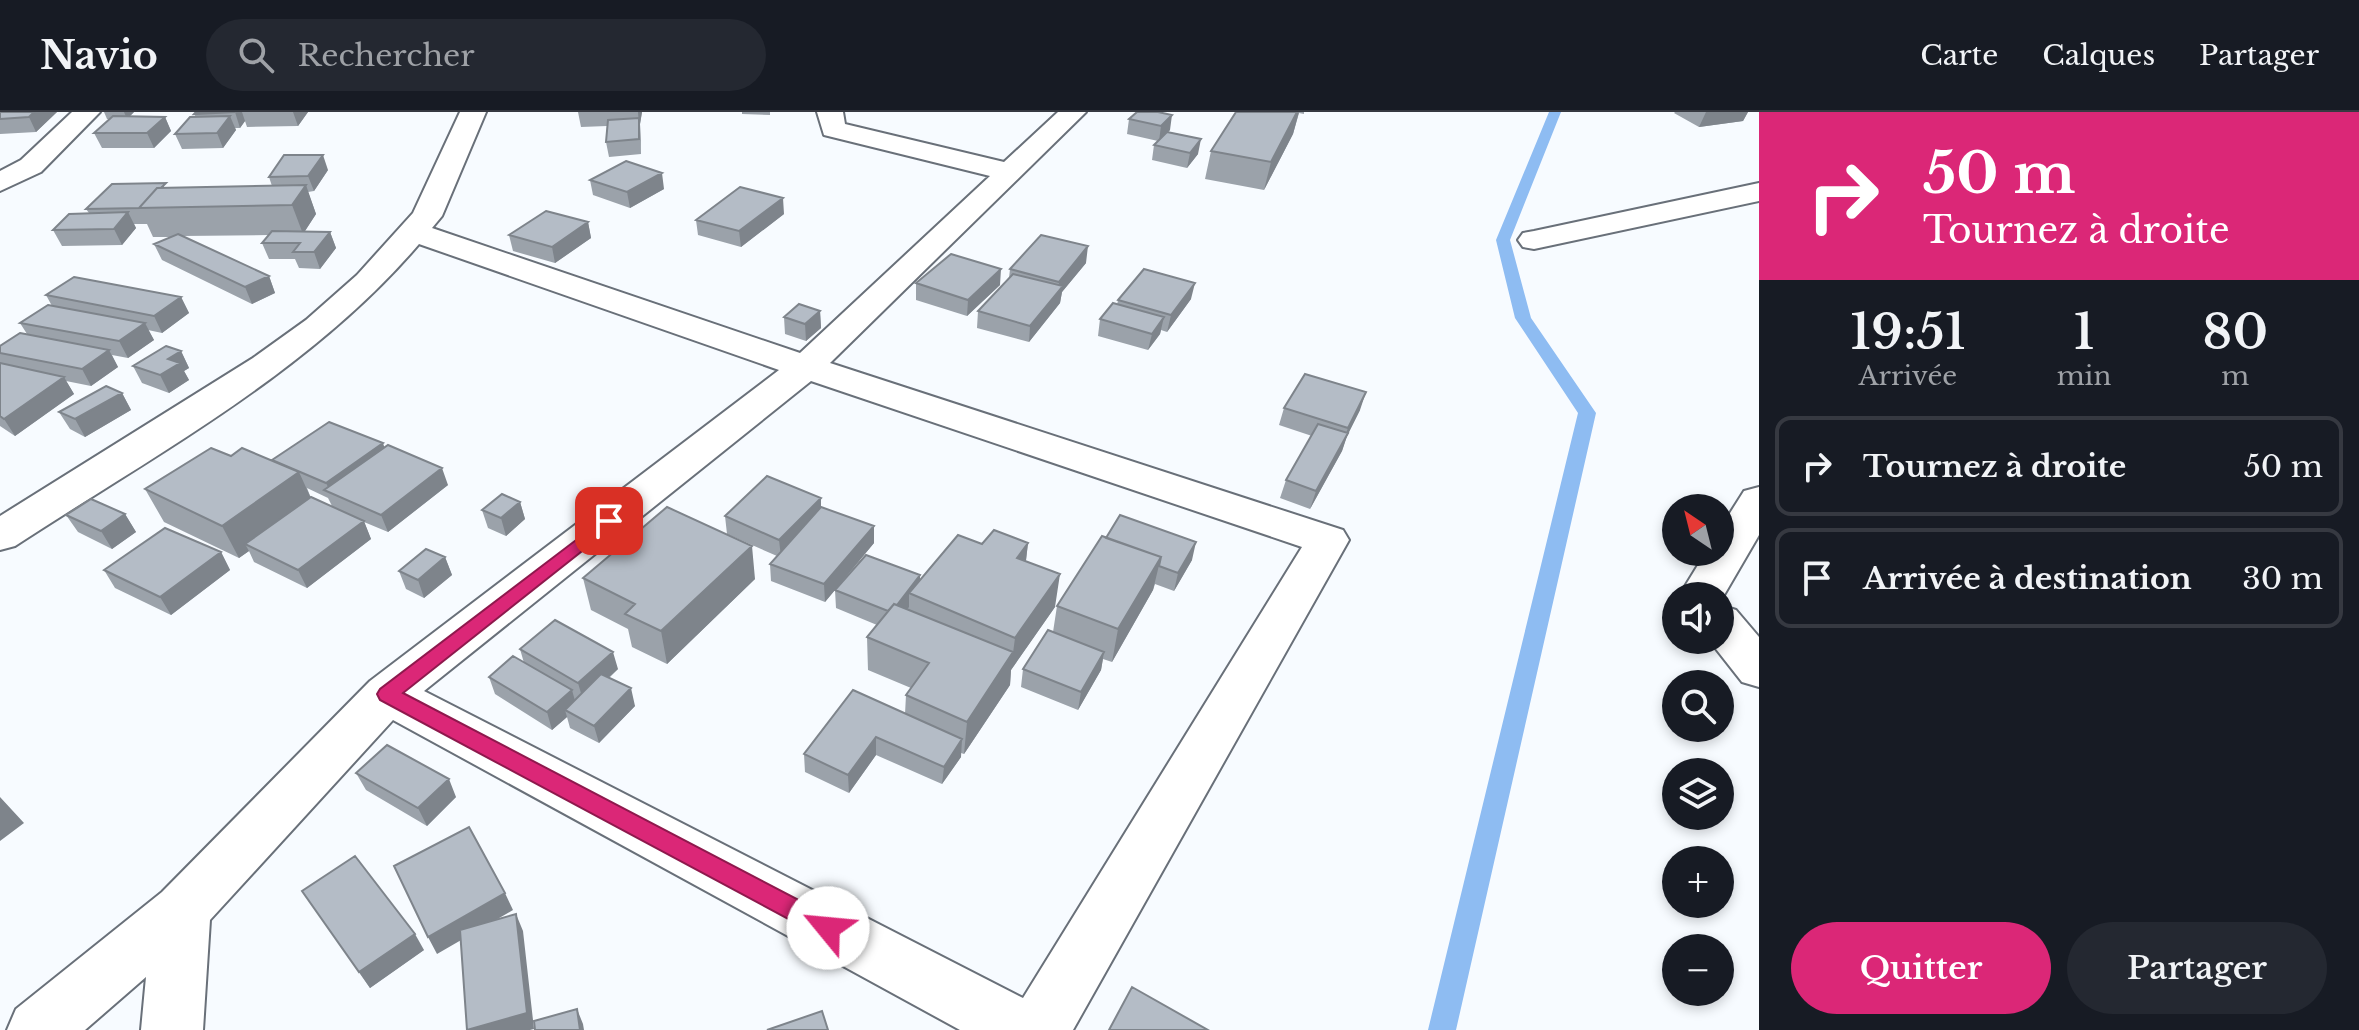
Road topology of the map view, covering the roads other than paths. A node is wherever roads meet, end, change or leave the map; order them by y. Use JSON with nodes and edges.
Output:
{"nodes":[{"id":1,"x":87,"y":112,"type":"edge"},
{"id":2,"x":473,"y":112,"type":"edge"},
{"id":3,"x":830,"y":112,"type":"edge"},
{"id":4,"x":1073,"y":112,"type":"edge"},
{"id":5,"x":1010,"y":172,"type":"junction"},
{"id":6,"x":0,"y":182,"type":"edge"},
{"id":7,"x":1759,"y":192,"type":"edge"},
{"id":8,"x":413,"y":232,"type":"junction"},
{"id":9,"x":1534,"y":240,"type":"dead end"},
{"id":10,"x":806,"y":367,"type":"junction"},
{"id":11,"x":1759,"y":500,"type":"edge"},
{"id":12,"x":0,"y":536,"type":"edge"},
{"id":13,"x":1709,"y":582,"type":"edge"},
{"id":14,"x":1734,"y":639,"type":"edge"},
{"id":15,"x":1759,"y":669,"type":"edge"},
{"id":16,"x":387,"y":694,"type":"junction"},
{"id":17,"x":182,"y":910,"type":"junction"},
{"id":18,"x":38,"y":1030,"type":"edge"},
{"id":19,"x":172,"y":1030,"type":"edge"},
{"id":20,"x":1021,"y":1030,"type":"edge"},
{"id":21,"x":1039,"y":1030,"type":"edge"}],
"edges":[{"from":1,"to":6,"type":"street"},
{"from":2,"to":8,"type":"street"},
{"from":3,"to":5,"type":"street"},
{"from":4,"to":5,"type":"street"},
{"from":5,"to":10,"type":"street"},
{"from":7,"to":9,"type":"street"},
{"from":8,"to":10,"type":"street"},
{"from":8,"to":12,"type":"street"},
{"from":10,"to":16,"type":"street"},
{"from":10,"to":21,"type":"street"},
{"from":11,"to":13,"type":"street"},
{"from":14,"to":15,"type":"street"},
{"from":16,"to":17,"type":"street"},
{"from":16,"to":20,"type":"street"},
{"from":17,"to":18,"type":"street"},
{"from":17,"to":19,"type":"street"}]}
